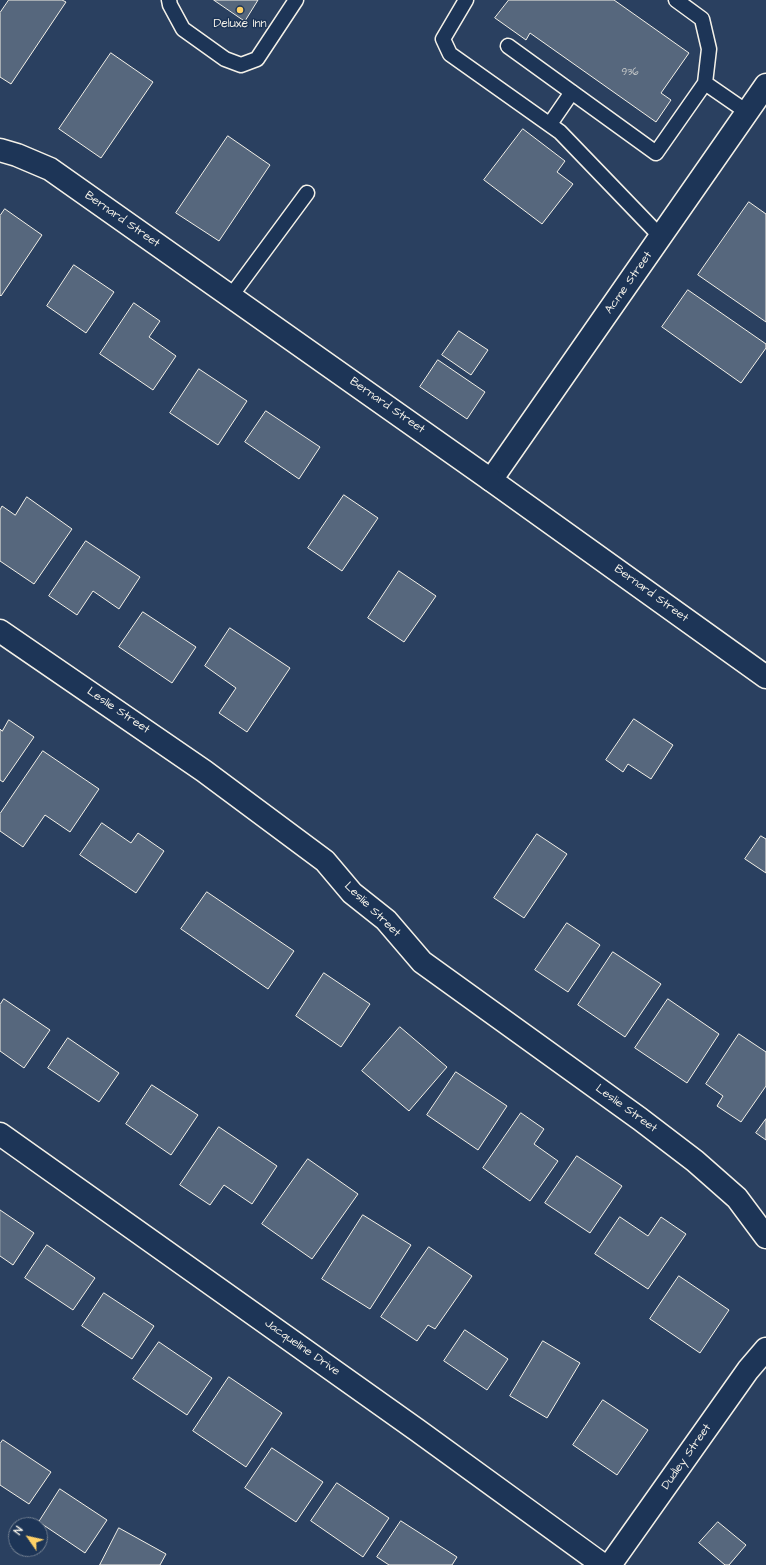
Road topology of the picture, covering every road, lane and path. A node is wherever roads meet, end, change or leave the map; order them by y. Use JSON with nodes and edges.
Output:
{"nodes":[{"id":1,"x":169,"y":0,"type":"edge"},
{"id":2,"x":296,"y":0,"type":"edge"},
{"id":3,"x":466,"y":0,"type":"edge"},
{"id":4,"x":676,"y":0,"type":"edge"},
{"id":5,"x":508,"y":46,"type":"dead end"},
{"id":6,"x":705,"y":83,"type":"junction"},
{"id":7,"x":572,"y":92,"type":"junction"},
{"id":8,"x":759,"y":99,"type":"edge"},
{"id":9,"x":550,"y":124,"type":"junction"},
{"id":10,"x":0,"y":150,"type":"edge"},
{"id":11,"x":307,"y":193,"type":"dead end"},
{"id":12,"x":661,"y":237,"type":"junction"},
{"id":13,"x":231,"y":296,"type":"junction"},
{"id":14,"x":491,"y":480,"type":"junction"},
{"id":15,"x":0,"y":631,"type":"edge"},
{"id":16,"x":766,"y":677,"type":"edge"},
{"id":17,"x":0,"y":1134,"type":"edge"},
{"id":18,"x":766,"y":1237,"type":"edge"},
{"id":19,"x":766,"y":1349,"type":"edge"},
{"id":20,"x":603,"y":1565,"type":"edge"},
{"id":21,"x":610,"y":1565,"type":"edge"}],
"edges":[{"from":1,"to":2,"type":"lane"},
{"from":3,"to":9,"type":"lane"},
{"from":4,"to":6,"type":"lane"},
{"from":5,"to":7,"type":"lane"},
{"from":6,"to":7,"type":"lane"},
{"from":6,"to":8,"type":"lane"},
{"from":7,"to":9,"type":"lane"},
{"from":8,"to":12,"type":"street","name":"Acme Street"},
{"from":9,"to":12,"type":"lane"},
{"from":10,"to":13,"type":"street","name":"Bernard Street"},
{"from":11,"to":13,"type":"lane"},
{"from":12,"to":14,"type":"street","name":"Acme Street"},
{"from":13,"to":14,"type":"street","name":"Bernard Street"},
{"from":14,"to":16,"type":"street","name":"Bernard Street"},
{"from":15,"to":18,"type":"street","name":"Leslie Street"},
{"from":17,"to":20,"type":"street","name":"Jacqueline Drive"},
{"from":19,"to":21,"type":"street","name":"Dudley Street"}]}
